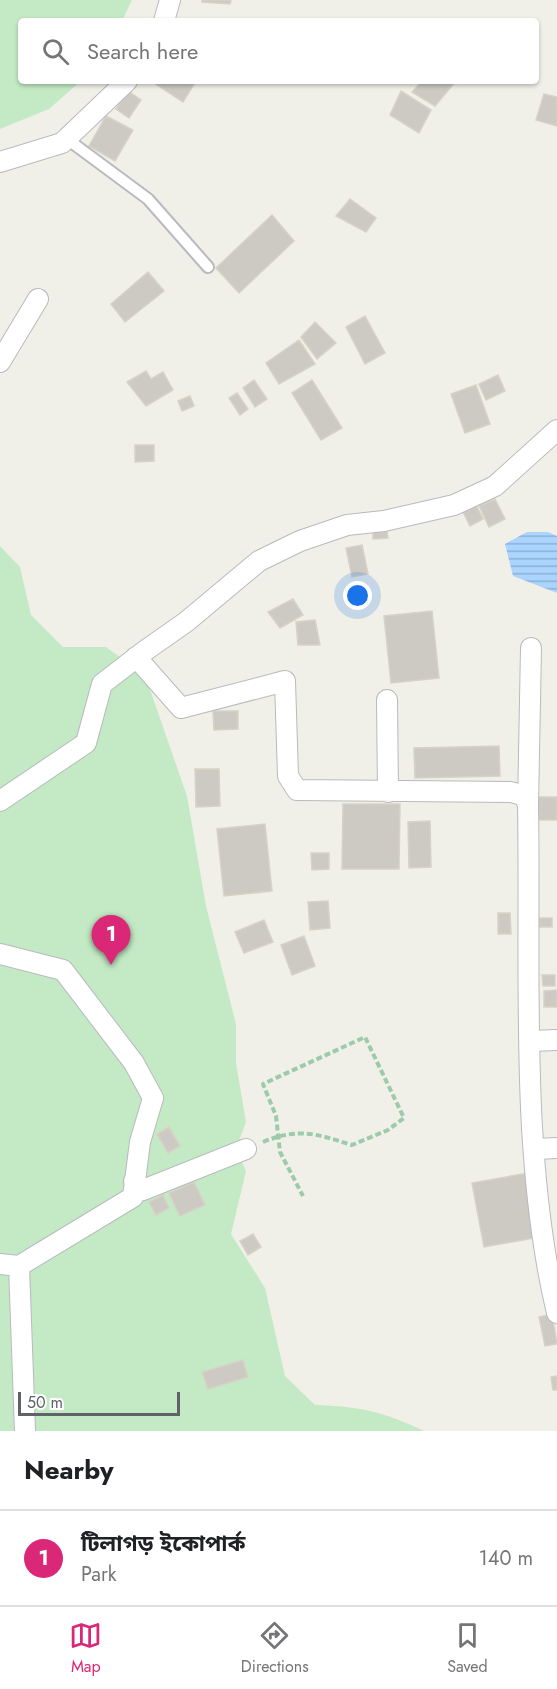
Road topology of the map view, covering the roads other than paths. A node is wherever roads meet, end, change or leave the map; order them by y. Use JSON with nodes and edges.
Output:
{"nodes":[{"id":1,"x":170,"y":0,"type":"edge"},
{"id":2,"x":165,"y":18,"type":"edge"},
{"id":3,"x":124,"y":84,"type":"edge"},
{"id":4,"x":67,"y":139,"type":"junction"},
{"id":5,"x":0,"y":162,"type":"edge"},
{"id":6,"x":208,"y":267,"type":"dead end"},
{"id":7,"x":38,"y":299,"type":"dead end"},
{"id":8,"x":0,"y":362,"type":"edge"},
{"id":9,"x":557,"y":430,"type":"edge"},
{"id":10,"x":531,"y":648,"type":"dead end"},
{"id":11,"x":136,"y":657,"type":"junction"},
{"id":12,"x":387,"y":700,"type":"dead end"},
{"id":13,"x":388,"y":792,"type":"junction"},
{"id":14,"x":0,"y":801,"type":"edge"},
{"id":15,"x":528,"y":806,"type":"junction"},
{"id":16,"x":0,"y":954,"type":"edge"},
{"id":17,"x":557,"y":1040,"type":"edge"},
{"id":18,"x":531,"y":1041,"type":"junction"},
{"id":19,"x":557,"y":1148,"type":"edge"},
{"id":20,"x":246,"y":1149,"type":"dead end"},
{"id":21,"x":535,"y":1149,"type":"junction"},
{"id":22,"x":134,"y":1181,"type":"junction"},
{"id":23,"x":10,"y":1265,"type":"edge"},
{"id":24,"x":557,"y":1313,"type":"edge"},
{"id":25,"x":25,"y":1431,"type":"edge"}],
"edges":[{"from":1,"to":2,"type":"street"},
{"from":3,"to":4,"type":"street"},
{"from":4,"to":5,"type":"street"},
{"from":4,"to":6,"type":"lane"},
{"from":7,"to":8,"type":"street"},
{"from":9,"to":11,"type":"street"},
{"from":10,"to":15,"type":"street"},
{"from":11,"to":13,"type":"street"},
{"from":11,"to":14,"type":"street"},
{"from":12,"to":13,"type":"street"},
{"from":13,"to":15,"type":"street"},
{"from":15,"to":18,"type":"street"},
{"from":16,"to":22,"type":"street"},
{"from":17,"to":18,"type":"street"},
{"from":18,"to":21,"type":"street"},
{"from":19,"to":21,"type":"street"},
{"from":20,"to":22,"type":"street"},
{"from":21,"to":24,"type":"street"},
{"from":22,"to":23,"type":"street"},
{"from":23,"to":25,"type":"street"}]}
